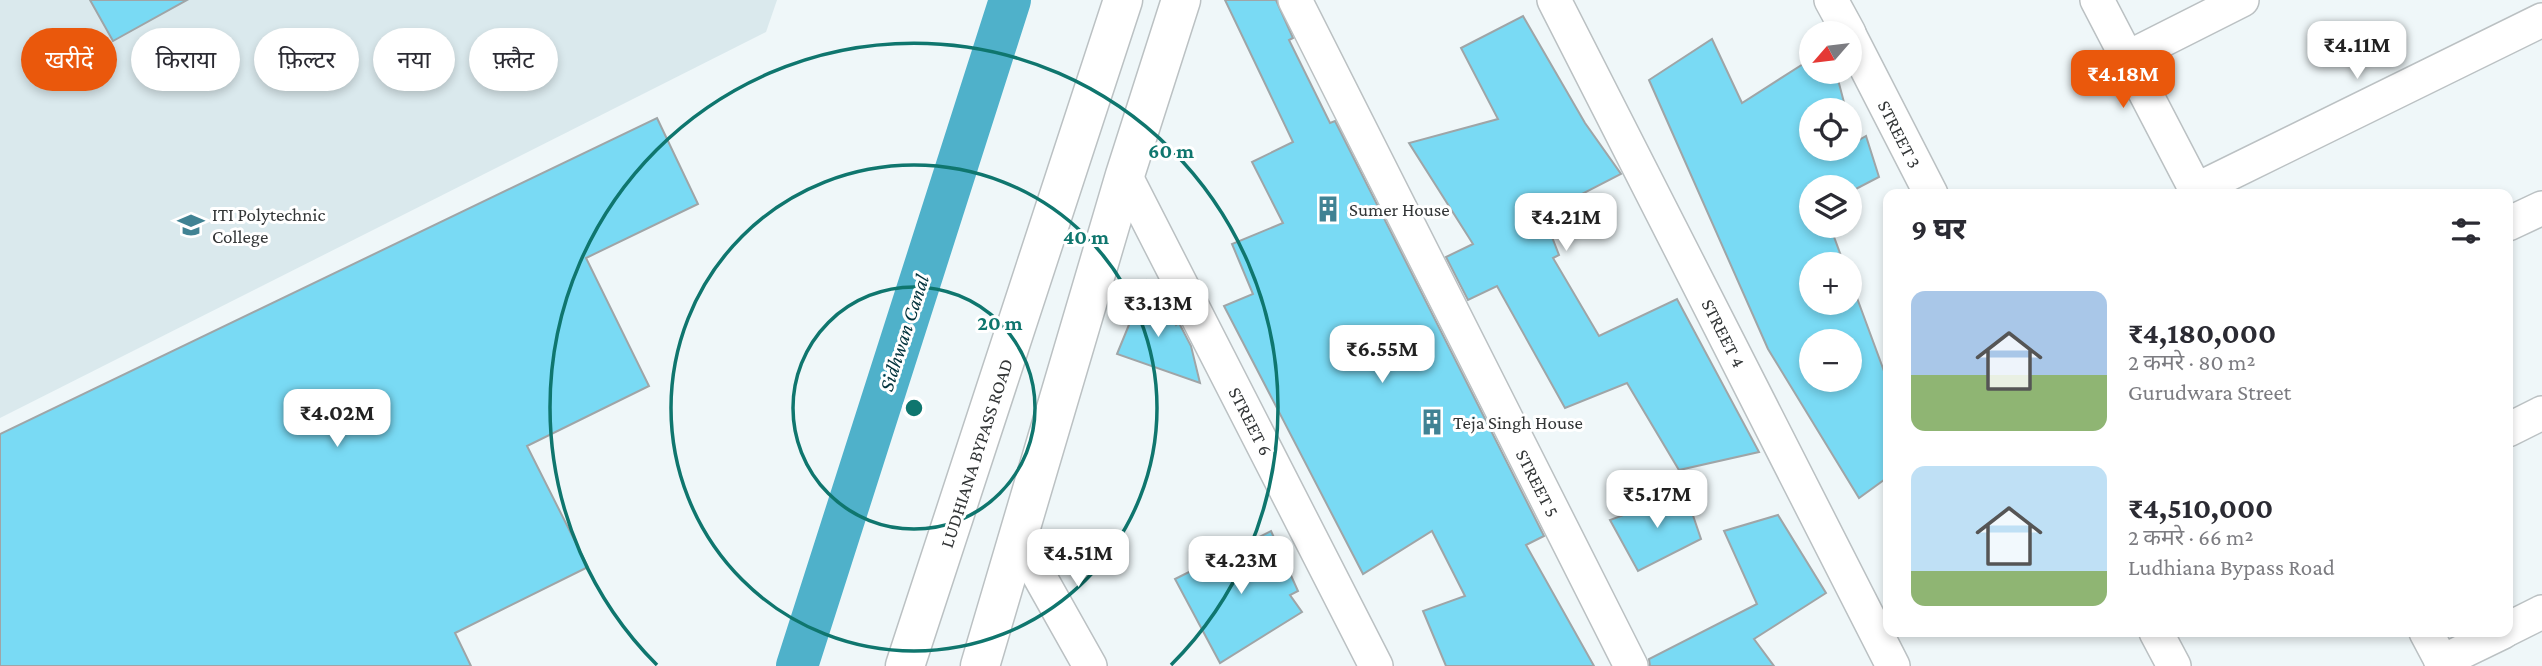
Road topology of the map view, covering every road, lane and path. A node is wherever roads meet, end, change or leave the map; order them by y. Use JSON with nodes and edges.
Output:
{"nodes":[{"id":1,"x":1123,"y":0,"type":"edge"},
{"id":2,"x":1181,"y":0,"type":"edge"},
{"id":3,"x":1295,"y":0,"type":"edge"},
{"id":4,"x":1554,"y":0,"type":"edge"},
{"id":5,"x":1831,"y":0,"type":"edge"},
{"id":6,"x":2097,"y":0,"type":"edge"},
{"id":7,"x":2242,"y":0,"type":"edge"},
{"id":8,"x":2542,"y":20,"type":"edge"},
{"id":9,"x":1842,"y":21,"type":"edge"},
{"id":10,"x":2127,"y":58,"type":"junction"},
{"id":11,"x":1862,"y":59,"type":"edge"},
{"id":12,"x":1125,"y":175,"type":"junction"},
{"id":13,"x":1928,"y":189,"type":"edge"},
{"id":14,"x":2195,"y":189,"type":"edge"},
{"id":15,"x":2203,"y":189,"type":"edge"},
{"id":16,"x":2542,"y":208,"type":"edge"},
{"id":17,"x":2513,"y":222,"type":"edge"},
{"id":18,"x":2542,"y":413,"type":"edge"},
{"id":19,"x":2513,"y":428,"type":"edge"},
{"id":20,"x":1018,"y":538,"type":"junction"},
{"id":21,"x":2542,"y":612,"type":"edge"},
{"id":22,"x":2513,"y":626,"type":"edge"},
{"id":23,"x":2159,"y":637,"type":"edge"},
{"id":24,"x":2428,"y":637,"type":"edge"},
{"id":25,"x":2493,"y":637,"type":"edge"},
{"id":26,"x":2442,"y":664,"type":"edge"},
{"id":27,"x":905,"y":666,"type":"edge"},
{"id":28,"x":980,"y":666,"type":"edge"},
{"id":29,"x":1090,"y":666,"type":"edge"},
{"id":30,"x":1376,"y":666,"type":"edge"},
{"id":31,"x":1631,"y":666,"type":"edge"},
{"id":32,"x":1893,"y":666,"type":"edge"},
{"id":33,"x":2174,"y":666,"type":"edge"}],
"edges":[{"from":1,"to":27,"type":"highway","name":"LUDHIANA BYPASS ROAD"},
{"from":2,"to":12,"type":"highway"},
{"from":3,"to":31,"type":"street","name":"STREET 5"},
{"from":4,"to":32,"type":"street","name":"STREET 4"},
{"from":5,"to":9,"type":"street","name":"STREET 3"},
{"from":6,"to":10,"type":"street"},
{"from":7,"to":10,"type":"street"},
{"from":8,"to":15,"type":"street"},
{"from":10,"to":14,"type":"street"},
{"from":11,"to":13,"type":"street","name":"STREET 3"},
{"from":12,"to":20,"type":"highway"},
{"from":12,"to":30,"type":"street","name":"STREET 6"},
{"from":16,"to":17,"type":"street"},
{"from":18,"to":19,"type":"street"},
{"from":20,"to":28,"type":"highway"},
{"from":20,"to":29,"type":"street"},
{"from":21,"to":22,"type":"street"},
{"from":23,"to":33,"type":"street"},
{"from":24,"to":26,"type":"street"},
{"from":25,"to":26,"type":"street"}]}
